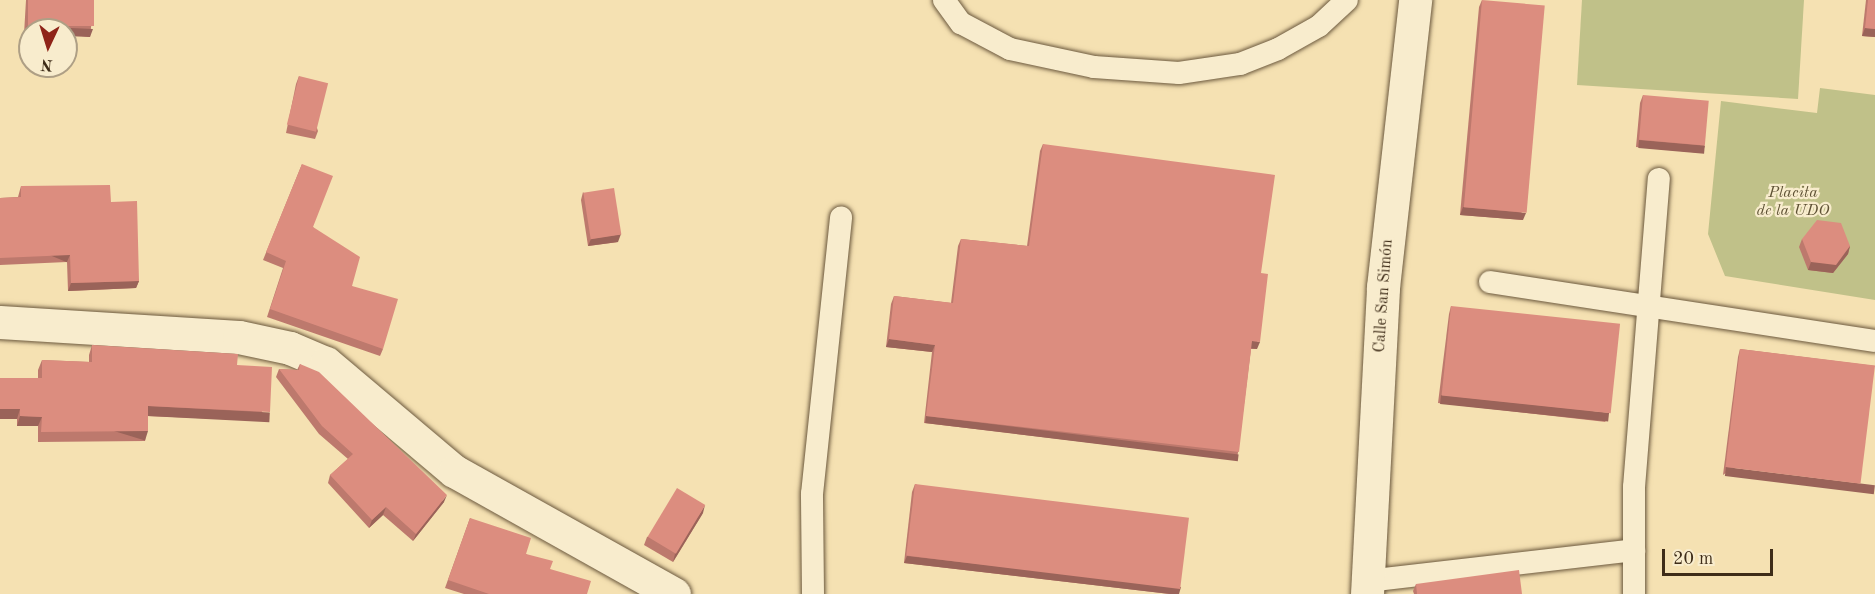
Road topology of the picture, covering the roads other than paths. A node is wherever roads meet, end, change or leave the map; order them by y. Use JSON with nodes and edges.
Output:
{"nodes":[{"id":1,"x":944,"y":0,"type":"edge"},
{"id":2,"x":1347,"y":0,"type":"edge"},
{"id":3,"x":1415,"y":0,"type":"edge"},
{"id":4,"x":1659,"y":179,"type":"dead end"},
{"id":5,"x":841,"y":218,"type":"dead end"},
{"id":6,"x":1490,"y":282,"type":"dead end"},
{"id":7,"x":1649,"y":304,"type":"junction"},
{"id":8,"x":0,"y":322,"type":"edge"},
{"id":9,"x":1875,"y":341,"type":"edge"},
{"id":10,"x":1634,"y":550,"type":"junction"},
{"id":11,"x":1367,"y":587,"type":"edge"},
{"id":12,"x":674,"y":594,"type":"edge"},
{"id":13,"x":813,"y":594,"type":"edge"},
{"id":14,"x":1634,"y":594,"type":"edge"}],
"edges":[{"from":1,"to":2,"type":"lane"},
{"from":3,"to":11,"type":"street","name":"Calle San Simón"},
{"from":4,"to":7,"type":"lane"},
{"from":5,"to":13,"type":"lane"},
{"from":6,"to":7,"type":"lane"},
{"from":7,"to":9,"type":"lane"},
{"from":7,"to":10,"type":"lane"},
{"from":8,"to":12,"type":"street"},
{"from":10,"to":11,"type":"lane"},
{"from":10,"to":14,"type":"lane"}]}
